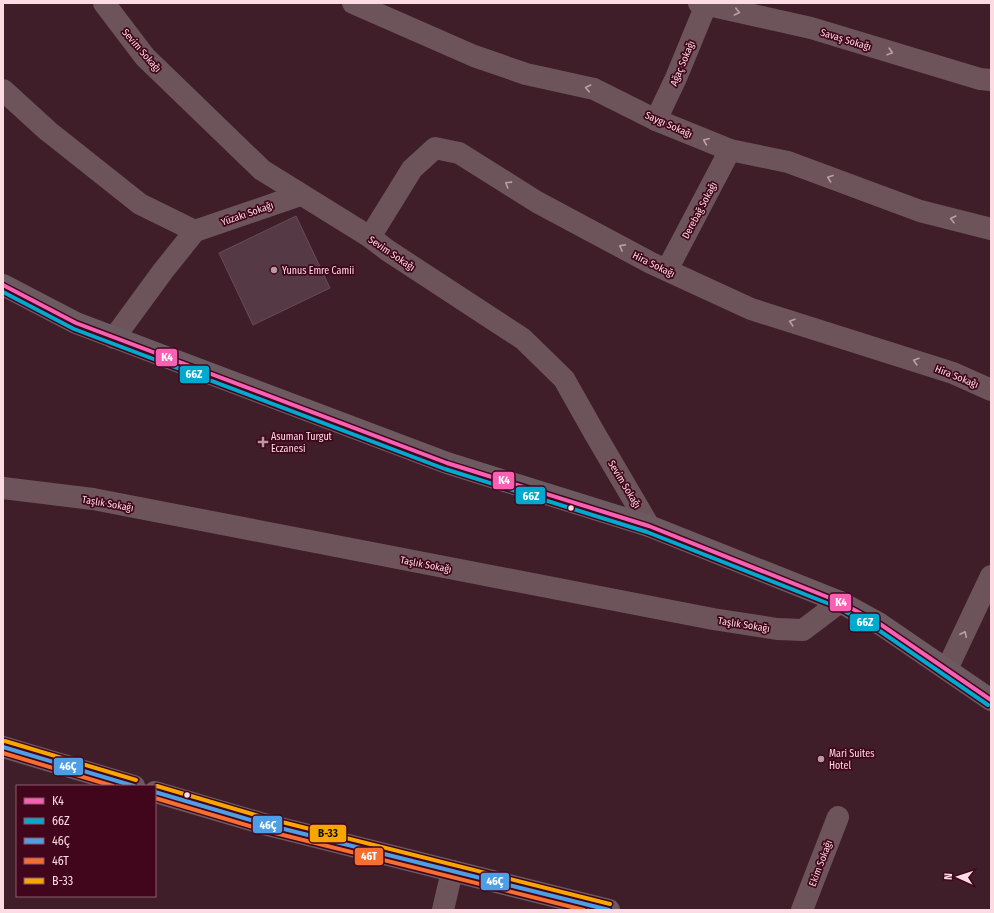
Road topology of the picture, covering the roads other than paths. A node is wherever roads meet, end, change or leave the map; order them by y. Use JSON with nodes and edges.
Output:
{"nodes":[{"id":1,"x":104,"y":3,"type":"edge"},
{"id":2,"x":353,"y":3,"type":"edge"},
{"id":3,"x":702,"y":4,"type":"edge"},
{"id":4,"x":991,"y":80,"type":"edge"},
{"id":5,"x":3,"y":90,"type":"edge"},
{"id":6,"x":656,"y":120,"type":"junction"},
{"id":7,"x":730,"y":150,"type":"junction"},
{"id":8,"x":300,"y":195,"type":"junction"},
{"id":9,"x":991,"y":229,"type":"edge"},
{"id":10,"x":195,"y":231,"type":"junction"},
{"id":11,"x":370,"y":237,"type":"junction"},
{"id":12,"x":667,"y":270,"type":"junction"},
{"id":13,"x":3,"y":285,"type":"edge"},
{"id":14,"x":114,"y":338,"type":"junction"},
{"id":15,"x":991,"y":390,"type":"edge"},
{"id":16,"x":3,"y":488,"type":"edge"},
{"id":17,"x":649,"y":526,"type":"junction"},
{"id":18,"x":991,"y":576,"type":"edge"},
{"id":19,"x":840,"y":602,"type":"junction"},
{"id":20,"x":947,"y":669,"type":"junction"},
{"id":21,"x":991,"y":700,"type":"edge"},
{"id":22,"x":3,"y":747,"type":"edge"},
{"id":23,"x":131,"y":785,"type":"edge"},
{"id":24,"x":156,"y":792,"type":"edge"},
{"id":25,"x":838,"y":817,"type":"dead end"},
{"id":26,"x":452,"y":871,"type":"junction"},
{"id":27,"x":443,"y":910,"type":"edge"},
{"id":28,"x":608,"y":910,"type":"edge"},
{"id":29,"x":802,"y":910,"type":"edge"}],
"edges":[{"from":1,"to":8,"type":"street","name":"Sevim Sokağı"},
{"from":6,"to":2,"type":"street","name":"Saygı Sokağı","one_way":true},
{"from":3,"to":4,"type":"street","name":"Savaş Sokağı","one_way":true},
{"from":3,"to":6,"type":"street","name":"Ağaç Sokağı"},
{"from":5,"to":10,"type":"street"},
{"from":7,"to":6,"type":"street","name":"Saygı Sokağı","one_way":true},
{"from":9,"to":7,"type":"street","name":"Saygı Sokağı","one_way":true},
{"from":7,"to":12,"type":"street","name":"Derebağ Sokağı"},
{"from":8,"to":10,"type":"street","name":"Yüzakı Sokağı"},
{"from":8,"to":11,"type":"street","name":"Sevim Sokağı"},
{"from":10,"to":14,"type":"street"},
{"from":12,"to":11,"type":"street","name":"Hira Sokağı","one_way":true},
{"from":11,"to":17,"type":"street","name":"Sevim Sokağı"},
{"from":15,"to":12,"type":"street","name":"Hira Sokağı","one_way":true},
{"from":13,"to":14,"type":"main road"},
{"from":14,"to":17,"type":"main road"},
{"from":16,"to":19,"type":"street","name":"Taşlık Sokağı"},
{"from":17,"to":19,"type":"main road"},
{"from":20,"to":18,"type":"street","one_way":true},
{"from":19,"to":20,"type":"main road"},
{"from":20,"to":21,"type":"main road"},
{"from":22,"to":23,"type":"main road"},
{"from":24,"to":26,"type":"main road"},
{"from":25,"to":29,"type":"street","name":"Ekim Sokağı"},
{"from":26,"to":27,"type":"street"},
{"from":26,"to":28,"type":"main road"}]}
